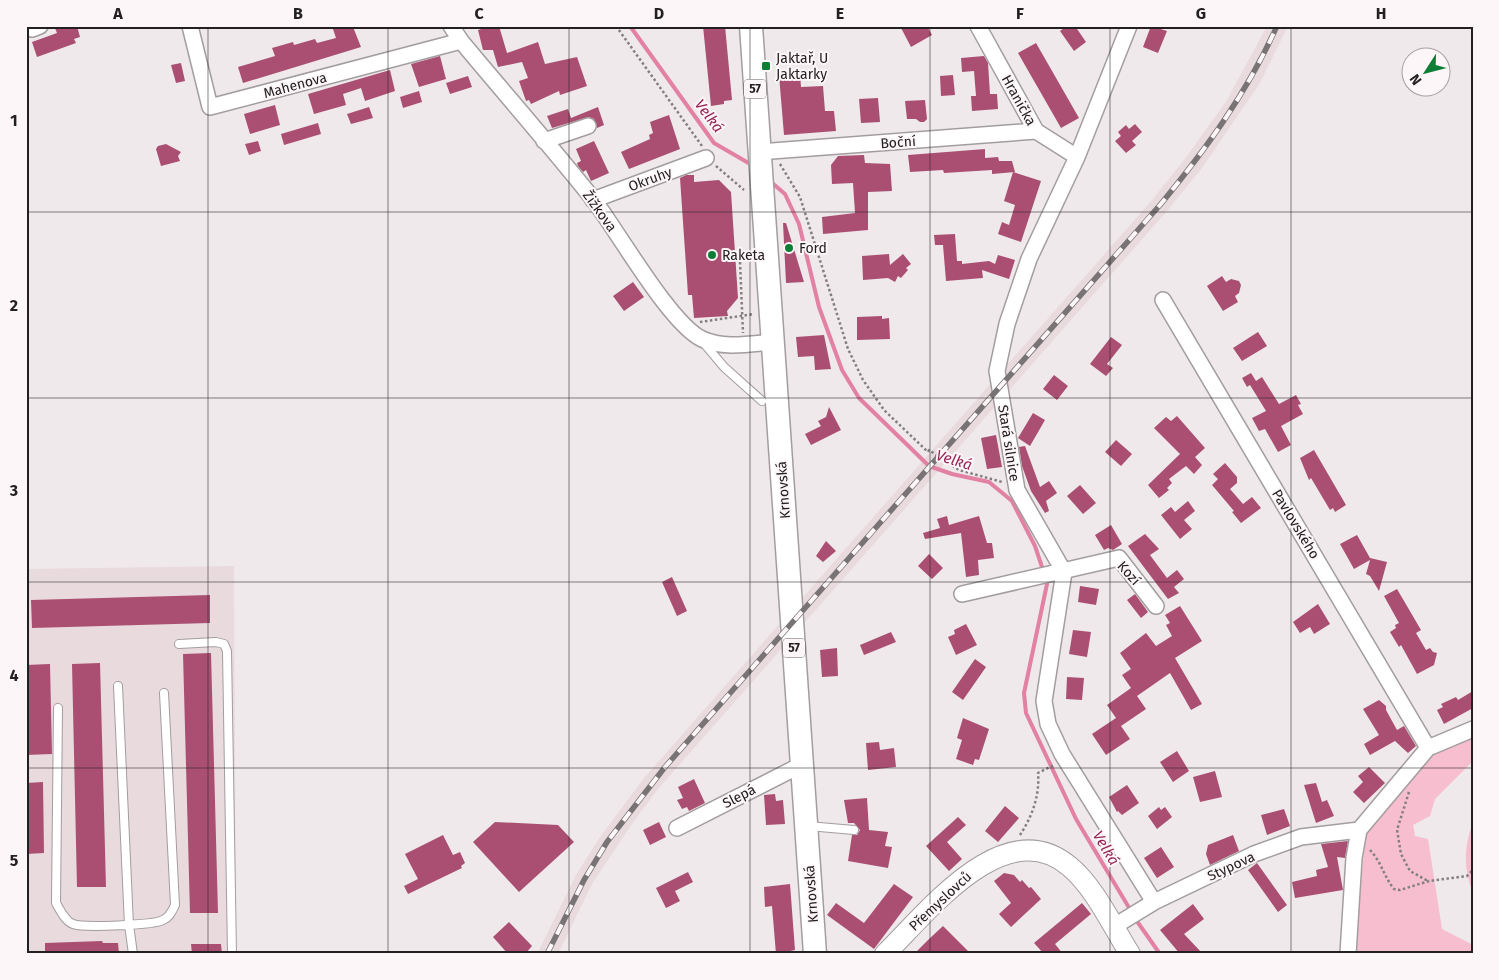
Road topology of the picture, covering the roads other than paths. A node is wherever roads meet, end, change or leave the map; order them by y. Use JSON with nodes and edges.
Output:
{"nodes":[{"id":1,"x":190,"y":26,"type":"edge"},
{"id":2,"x":451,"y":26,"type":"edge"},
{"id":3,"x":751,"y":26,"type":"edge"},
{"id":4,"x":978,"y":26,"type":"edge"},
{"id":5,"x":1129,"y":26,"type":"edge"},
{"id":6,"x":461,"y":41,"type":"junction"},
{"id":7,"x":588,"y":126,"type":"dead end"},
{"id":8,"x":1036,"y":131,"type":"junction"},
{"id":9,"x":544,"y":141,"type":"junction"},
{"id":10,"x":766,"y":151,"type":"junction"},
{"id":11,"x":1078,"y":157,"type":"junction"},
{"id":12,"x":706,"y":158,"type":"road end"},
{"id":13,"x":593,"y":200,"type":"junction"},
{"id":14,"x":1163,"y":300,"type":"dead end"},
{"id":15,"x":700,"y":338,"type":"junction"},
{"id":16,"x":773,"y":342,"type":"junction"},
{"id":17,"x":762,"y":401,"type":"dead end"},
{"id":18,"x":1054,"y":574,"type":"junction"},
{"id":19,"x":962,"y":594,"type":"dead end"},
{"id":20,"x":1156,"y":606,"type":"dead end"},
{"id":21,"x":179,"y":644,"type":"dead end"},
{"id":22,"x":118,"y":686,"type":"dead end"},
{"id":23,"x":164,"y":694,"type":"dead end"},
{"id":24,"x":58,"y":708,"type":"dead end"},
{"id":25,"x":1473,"y":729,"type":"edge"},
{"id":26,"x":1428,"y":748,"type":"junction"},
{"id":27,"x":802,"y":765,"type":"junction"},
{"id":28,"x":806,"y":826,"type":"junction"},
{"id":29,"x":677,"y":828,"type":"dead end"},
{"id":30,"x":854,"y":830,"type":"dead end"},
{"id":31,"x":1358,"y":834,"type":"junction"},
{"id":32,"x":1150,"y":905,"type":"junction"},
{"id":33,"x":1118,"y":924,"type":"junction"},
{"id":34,"x":129,"y":925,"type":"junction"},
{"id":35,"x":133,"y":954,"type":"edge"},
{"id":36,"x":232,"y":954,"type":"edge"},
{"id":37,"x":815,"y":954,"type":"edge"},
{"id":38,"x":885,"y":954,"type":"edge"},
{"id":39,"x":1130,"y":954,"type":"edge"},
{"id":40,"x":1348,"y":954,"type":"edge"}],
"edges":[{"from":1,"to":6,"type":"street","name":"Mahenova"},
{"from":2,"to":6,"type":"street","name":"Žižkova"},
{"from":3,"to":10,"type":"main road","name":"Krnovská","number":"57"},
{"from":4,"to":8,"type":"street","name":"Hranička"},
{"from":5,"to":11,"type":"street","name":"Stará silnice"},
{"from":6,"to":9,"type":"street","name":"Žižkova"},
{"from":7,"to":9,"type":"street"},
{"from":8,"to":10,"type":"street","name":"Boční"},
{"from":8,"to":11,"type":"street","name":"Hranička"},
{"from":9,"to":13,"type":"street","name":"Žižkova"},
{"from":10,"to":16,"type":"main road","name":"Krnovská","number":"57"},
{"from":11,"to":18,"type":"street","name":"Stará silnice"},
{"from":12,"to":13,"type":"street","name":"Okruhy"},
{"from":13,"to":15,"type":"street","name":"Žižkova"},
{"from":14,"to":26,"type":"street","name":"Pavlovského"},
{"from":15,"to":16,"type":"street","name":"Žižkova"},
{"from":15,"to":17,"type":"lane"},
{"from":16,"to":27,"type":"main road","name":"Krnovská","number":"57"},
{"from":18,"to":19,"type":"street"},
{"from":18,"to":20,"type":"street","name":"Kozí"},
{"from":18,"to":32,"type":"street"},
{"from":21,"to":36,"type":"lane"},
{"from":22,"to":34,"type":"lane"},
{"from":23,"to":34,"type":"lane"},
{"from":24,"to":34,"type":"lane"},
{"from":25,"to":26,"type":"street"},
{"from":26,"to":31,"type":"street"},
{"from":27,"to":28,"type":"main road","name":"Krnovská","number":"57"},
{"from":27,"to":29,"type":"street","name":"Slepá"},
{"from":28,"to":30,"type":"lane"},
{"from":28,"to":37,"type":"main road","name":"Krnovská","number":"57"},
{"from":31,"to":32,"type":"street","name":"Stypova"},
{"from":31,"to":40,"type":"street"},
{"from":32,"to":33,"type":"street","name":"Stypova"},
{"from":33,"to":38,"type":"street","name":"Přemyslovců"},
{"from":33,"to":39,"type":"street","name":"Přemyslovců"},
{"from":34,"to":35,"type":"lane"}]}
